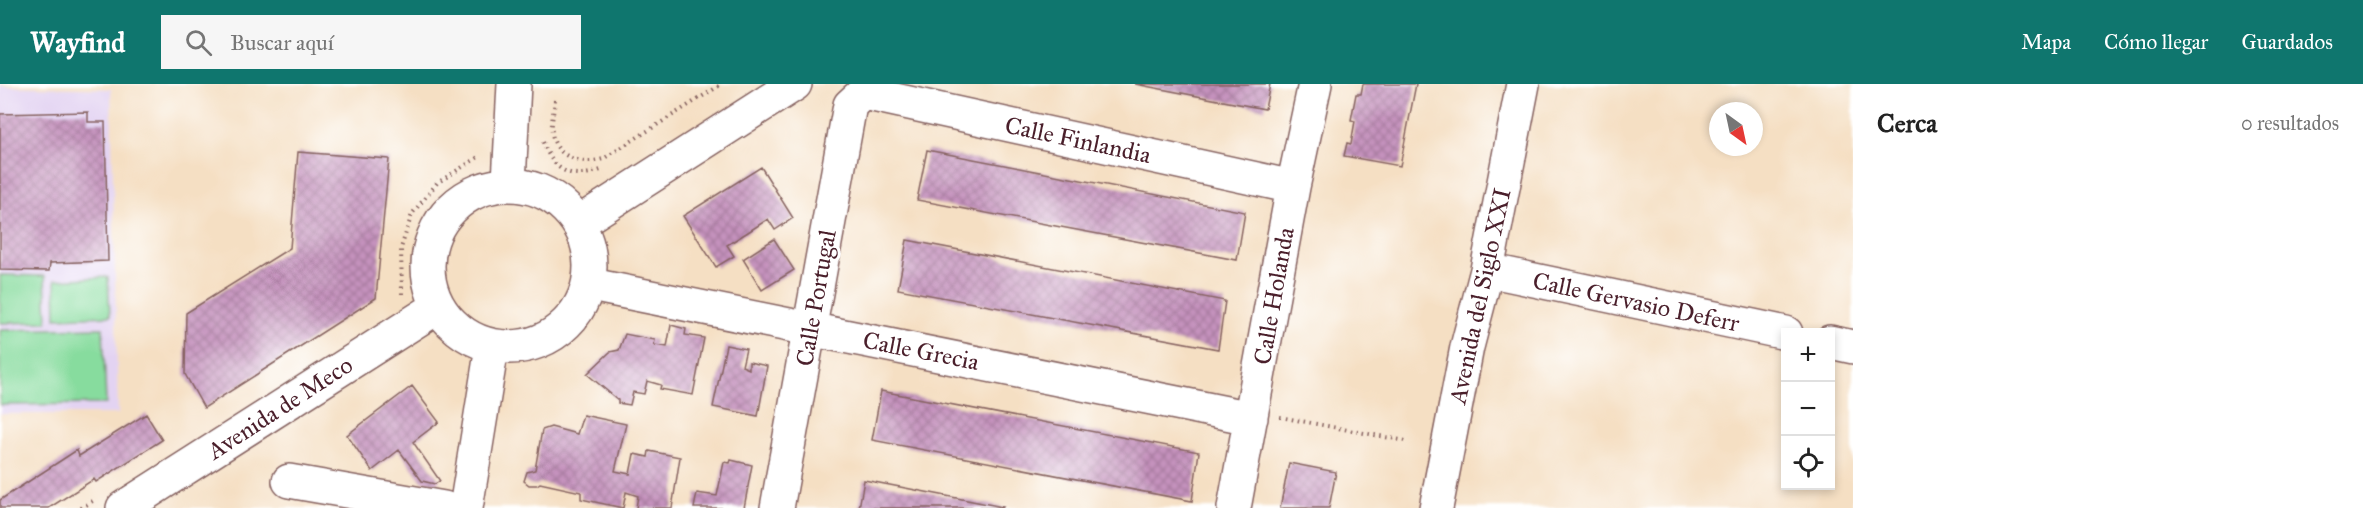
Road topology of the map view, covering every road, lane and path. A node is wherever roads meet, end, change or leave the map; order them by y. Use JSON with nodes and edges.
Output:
{"nodes":[{"id":1,"x":514,"y":84,"type":"edge"},
{"id":2,"x":722,"y":84,"type":"edge"},
{"id":3,"x":795,"y":84,"type":"edge"},
{"id":4,"x":1315,"y":84,"type":"edge"},
{"id":5,"x":1523,"y":84,"type":"edge"},
{"id":6,"x":863,"y":93,"type":"joint"},
{"id":7,"x":555,"y":100,"type":"dead end"},
{"id":8,"x":542,"y":141,"type":"dead end"},
{"id":9,"x":484,"y":153,"type":"dead end"},
{"id":10,"x":607,"y":168,"type":"dead end"},
{"id":11,"x":509,"y":182,"type":"junction"},
{"id":12,"x":1293,"y":187,"type":"junction"},
{"id":13,"x":580,"y":222,"type":"junction"},
{"id":14,"x":1487,"y":270,"type":"junction"},
{"id":15,"x":591,"y":285,"type":"junction"},
{"id":16,"x":400,"y":299,"type":"dead end"},
{"id":17,"x":436,"y":308,"type":"junction"},
{"id":18,"x":811,"y":329,"type":"junction"},
{"id":19,"x":1781,"y":332,"type":"edge"},
{"id":20,"x":1835,"y":343,"type":"edge"},
{"id":21,"x":492,"y":347,"type":"junction"},
{"id":22,"x":1853,"y":347,"type":"edge"},
{"id":23,"x":1262,"y":417,"type":"junction"},
{"id":24,"x":1406,"y":441,"type":"dead end"},
{"id":25,"x":289,"y":481,"type":"dead end"},
{"id":26,"x":112,"y":502,"type":"edge"},
{"id":27,"x":81,"y":508,"type":"edge"},
{"id":28,"x":444,"y":508,"type":"edge"},
{"id":29,"x":465,"y":508,"type":"edge"},
{"id":30,"x":777,"y":508,"type":"edge"},
{"id":31,"x":1234,"y":508,"type":"edge"},
{"id":32,"x":1436,"y":508,"type":"edge"}],
"edges":[{"from":1,"to":11,"type":"street"},
{"from":2,"to":7,"type":"path"},
{"from":3,"to":13,"type":"street"},
{"from":4,"to":12,"type":"street","name":"Calle Holanda"},
{"from":5,"to":14,"type":"street","name":"Avenida del Siglo XXI"},
{"from":6,"to":12,"type":"street","name":"Calle Finlandia"},
{"from":6,"to":18,"type":"street","name":"Calle Portugal"},
{"from":8,"to":10,"type":"path"},
{"from":9,"to":16,"type":"path"},
{"from":11,"to":13,"type":"street"},
{"from":11,"to":17,"type":"street"},
{"from":12,"to":23,"type":"street","name":"Calle Holanda"},
{"from":13,"to":15,"type":"street"},
{"from":14,"to":19,"type":"street","name":"Calle Gervasio Deferr"},
{"from":14,"to":32,"type":"street","name":"Avenida del Siglo XXI"},
{"from":15,"to":18,"type":"street","name":"Calle Grecia"},
{"from":15,"to":21,"type":"street"},
{"from":17,"to":21,"type":"street"},
{"from":17,"to":26,"type":"street","name":"Avenida de Meco"},
{"from":18,"to":23,"type":"street","name":"Calle Grecia"},
{"from":18,"to":30,"type":"street","name":"Calle Portugal"},
{"from":20,"to":22,"type":"street"},
{"from":21,"to":29,"type":"street"},
{"from":23,"to":24,"type":"path"},
{"from":23,"to":31,"type":"street","name":"Calle Holanda"},
{"from":25,"to":28,"type":"street"},
{"from":26,"to":27,"type":"path"}]}
